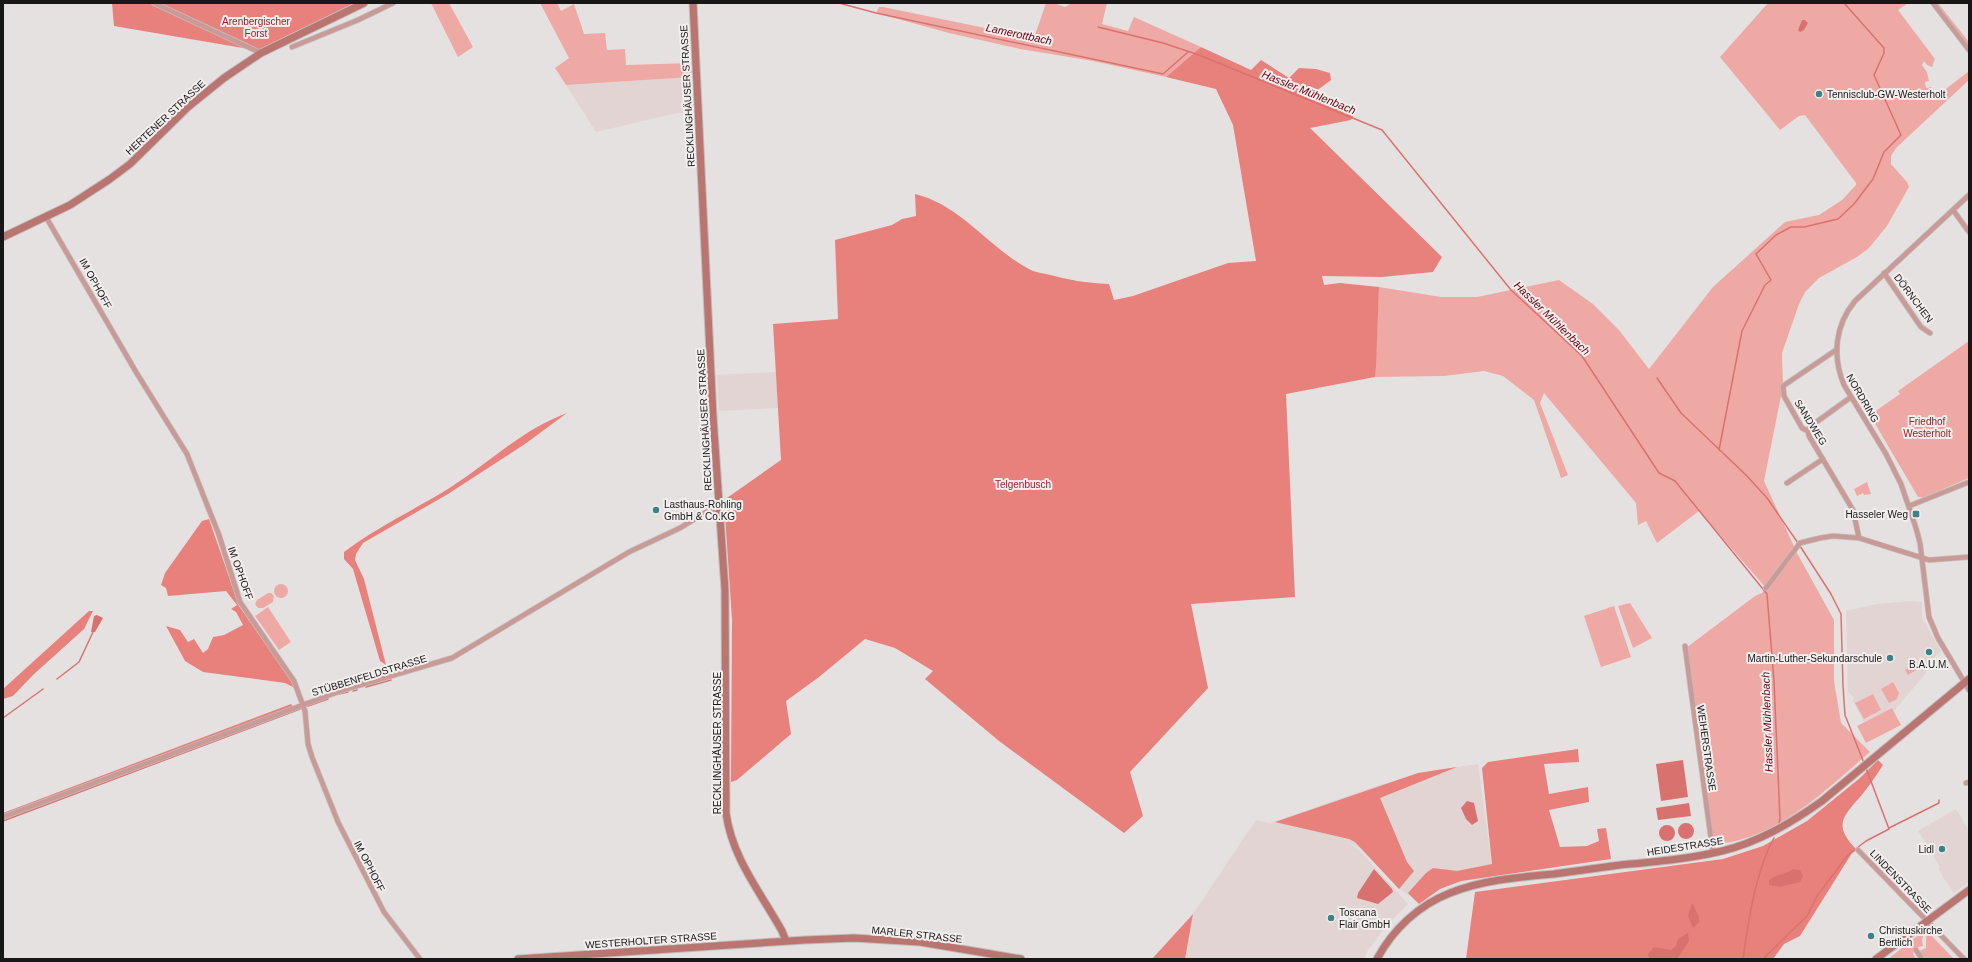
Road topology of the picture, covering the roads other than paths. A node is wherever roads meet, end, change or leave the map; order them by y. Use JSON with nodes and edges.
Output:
{"nodes":[{"id":1,"x":154,"y":3,"type":"edge"},
{"id":2,"x":364,"y":3,"type":"edge"},
{"id":3,"x":393,"y":3,"type":"edge"},
{"id":4,"x":693,"y":3,"type":"edge"},
{"id":5,"x":1933,"y":3,"type":"edge"},
{"id":6,"x":292,"y":47,"type":"dead end"},
{"id":7,"x":1969,"y":50,"type":"edge"},
{"id":8,"x":261,"y":53,"type":"junction"},
{"id":9,"x":1969,"y":195,"type":"edge"},
{"id":10,"x":1953,"y":210,"type":"junction"},
{"id":11,"x":46,"y":217,"type":"junction"},
{"id":12,"x":1969,"y":232,"type":"edge"},
{"id":13,"x":3,"y":237,"type":"edge"},
{"id":14,"x":1884,"y":274,"type":"junction"},
{"id":15,"x":1930,"y":333,"type":"dead end"},
{"id":16,"x":1836,"y":350,"type":"junction"},
{"id":17,"x":1851,"y":397,"type":"junction"},
{"id":18,"x":1808,"y":431,"type":"junction"},
{"id":19,"x":1823,"y":459,"type":"junction"},
{"id":20,"x":1969,"y":482,"type":"edge"},
{"id":21,"x":1787,"y":483,"type":"dead end"},
{"id":22,"x":1910,"y":506,"type":"junction"},
{"id":23,"x":719,"y":509,"type":"junction"},
{"id":24,"x":1859,"y":538,"type":"junction"},
{"id":25,"x":1921,"y":557,"type":"junction"},
{"id":26,"x":1969,"y":558,"type":"edge"},
{"id":27,"x":1766,"y":588,"type":"dead end"},
{"id":28,"x":1685,"y":646,"type":"dead end"},
{"id":29,"x":1967,"y":681,"type":"edge"},
{"id":30,"x":1969,"y":690,"type":"edge"},
{"id":31,"x":303,"y":705,"type":"junction"},
{"id":32,"x":3,"y":817,"type":"edge"},
{"id":33,"x":1858,"y":850,"type":"dead end"},
{"id":34,"x":1713,"y":853,"type":"junction"},
{"id":35,"x":1969,"y":890,"type":"edge"},
{"id":36,"x":1927,"y":920,"type":"junction"},
{"id":37,"x":786,"y":941,"type":"junction"},
{"id":38,"x":1916,"y":950,"type":"dead end"},
{"id":39,"x":420,"y":959,"type":"edge"},
{"id":40,"x":518,"y":959,"type":"edge"},
{"id":41,"x":1021,"y":959,"type":"edge"},
{"id":42,"x":1378,"y":959,"type":"edge"},
{"id":43,"x":1876,"y":959,"type":"edge"},
{"id":44,"x":1922,"y":959,"type":"edge"},
{"id":45,"x":1964,"y":959,"type":"edge"}],
"edges":[{"from":1,"to":8,"type":"street"},
{"from":2,"to":8,"type":"main road","name":"HERTENER STRASSE"},
{"from":3,"to":6,"type":"street"},
{"from":4,"to":23,"type":"main road","name":"RECKLINGHÄUSER STRASSE"},
{"from":5,"to":7,"type":"street"},
{"from":8,"to":11,"type":"main road","name":"HERTENER STRASSE"},
{"from":9,"to":10,"type":"street","name":"NORDRING"},
{"from":10,"to":12,"type":"street"},
{"from":10,"to":14,"type":"street","name":"NORDRING"},
{"from":11,"to":13,"type":"main road","name":"HERTENER STRASSE"},
{"from":11,"to":31,"type":"street","name":"IM OPHOFF"},
{"from":14,"to":15,"type":"street","name":"DÖRNCHEN"},
{"from":14,"to":16,"type":"street","name":"NORDRING"},
{"from":16,"to":17,"type":"street","name":"NORDRING"},
{"from":16,"to":18,"type":"street","name":"SANDWEG"},
{"from":17,"to":18,"type":"street"},
{"from":17,"to":22,"type":"street","name":"NORDRING"},
{"from":18,"to":19,"type":"street","name":"SANDWEG"},
{"from":19,"to":21,"type":"street","name":"SANDWEG"},
{"from":19,"to":24,"type":"street","name":"SANDWEG"},
{"from":20,"to":22,"type":"street"},
{"from":22,"to":25,"type":"street","name":"NORDRING"},
{"from":23,"to":31,"type":"street","name":"STÜBBENFELDSTRASSE"},
{"from":23,"to":37,"type":"main road","name":"RECKLINGHÄUSER STRASSE"},
{"from":24,"to":25,"type":"street"},
{"from":24,"to":27,"type":"street"},
{"from":25,"to":26,"type":"street"},
{"from":25,"to":29,"type":"street","name":"NORDRING"},
{"from":28,"to":34,"type":"street","name":"WEIHERSTRASSE"},
{"from":29,"to":30,"type":"street","name":"NORDRING"},
{"from":29,"to":34,"type":"main road","name":"HEIDESTRASSE"},
{"from":31,"to":32,"type":"street","name":"STÜBBENFELDSTRASSE"},
{"from":31,"to":39,"type":"street","name":"IM OPHOFF"},
{"from":33,"to":36,"type":"street","name":"LINDENSTRASSE"},
{"from":34,"to":42,"type":"main road","name":"HEIDESTRASSE"},
{"from":35,"to":36,"type":"main road"},
{"from":36,"to":43,"type":"main road"},
{"from":36,"to":45,"type":"street","name":"LINDENSTRASSE"},
{"from":37,"to":40,"type":"main road","name":"WESTERHOLTER STRASSE"},
{"from":37,"to":41,"type":"main road","name":"MARLER STRASSE"},
{"from":38,"to":44,"type":"street"}]}
